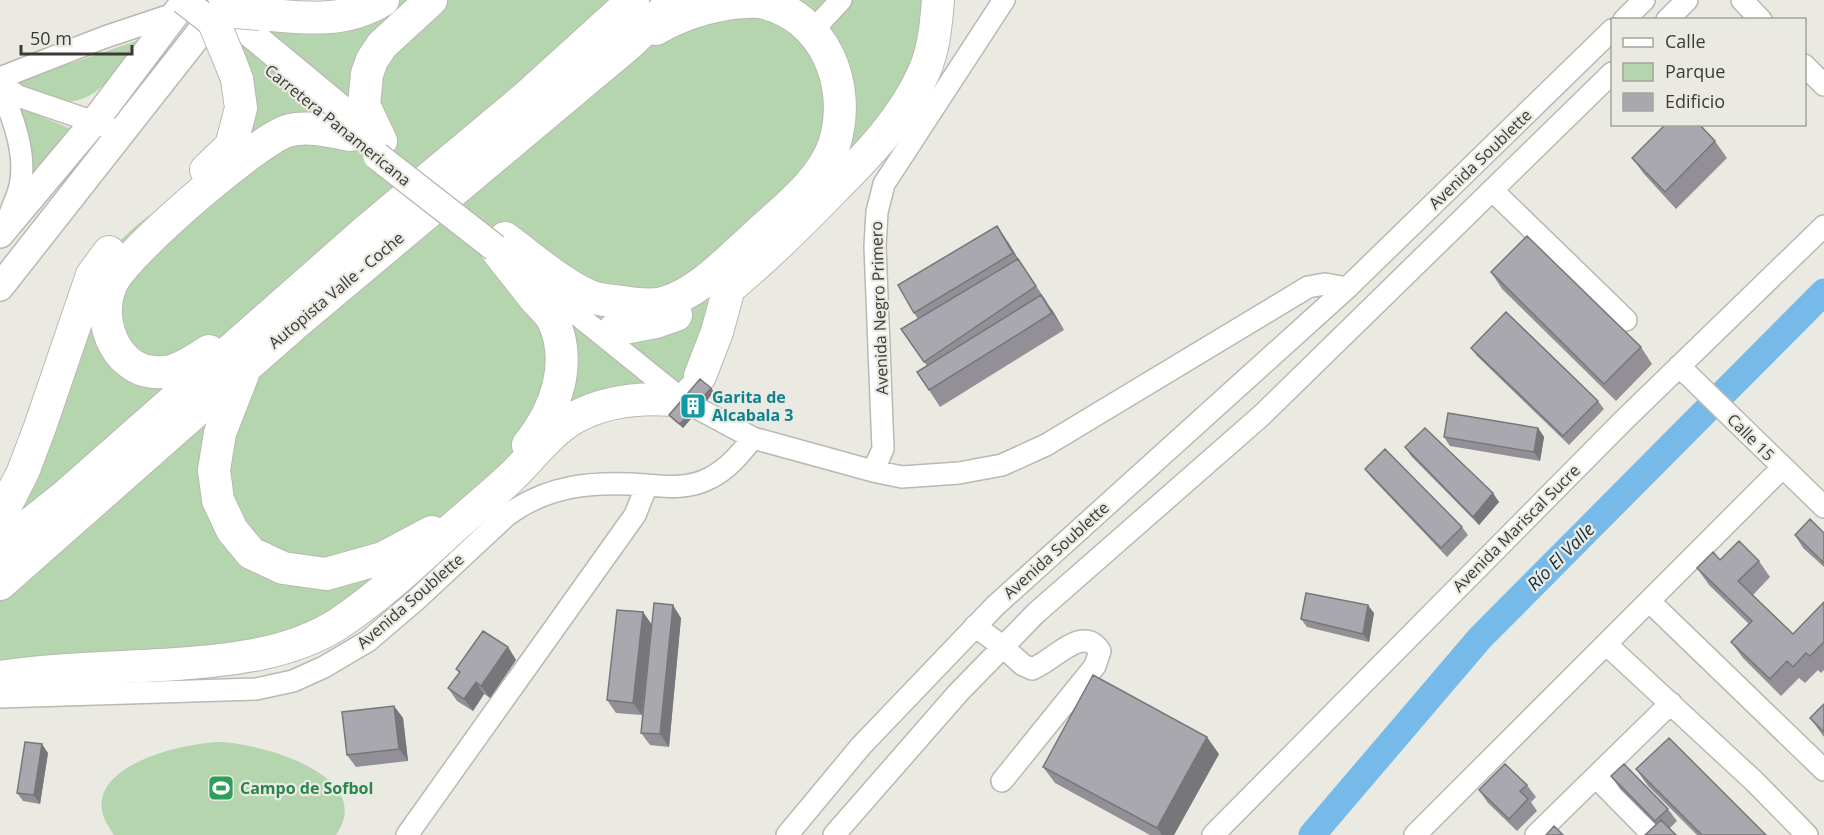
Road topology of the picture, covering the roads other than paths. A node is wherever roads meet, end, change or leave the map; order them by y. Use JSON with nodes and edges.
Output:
{"nodes":[{"id":1,"x":383,"y":0,"type":"edge"},
{"id":2,"x":431,"y":0,"type":"edge"},
{"id":3,"x":612,"y":0,"type":"edge"},
{"id":4,"x":633,"y":0,"type":"edge"},
{"id":5,"x":675,"y":0,"type":"edge"},
{"id":6,"x":841,"y":0,"type":"edge"},
{"id":7,"x":938,"y":0,"type":"edge"},
{"id":8,"x":1004,"y":0,"type":"edge"},
{"id":9,"x":1644,"y":0,"type":"edge"},
{"id":10,"x":1687,"y":0,"type":"edge"},
{"id":11,"x":1742,"y":0,"type":"edge"},
{"id":12,"x":181,"y":4,"type":"edge"},
{"id":13,"x":218,"y":9,"type":"edge"},
{"id":14,"x":1626,"y":18,"type":"edge"},
{"id":15,"x":1669,"y":18,"type":"edge"},
{"id":16,"x":1759,"y":18,"type":"edge"},
{"id":17,"x":812,"y":31,"type":"junction"},
{"id":18,"x":1611,"y":31,"type":"edge"},
{"id":19,"x":629,"y":44,"type":"junction"},
{"id":20,"x":1806,"y":67,"type":"edge"},
{"id":21,"x":1611,"y":74,"type":"edge"},
{"id":22,"x":0,"y":78,"type":"edge"},
{"id":23,"x":0,"y":83,"type":"edge"},
{"id":24,"x":1824,"y":85,"type":"edge"},
{"id":25,"x":0,"y":88,"type":"edge"},
{"id":26,"x":525,"y":98,"type":"junction"},
{"id":27,"x":94,"y":122,"type":"junction"},
{"id":28,"x":121,"y":133,"type":"junction"},
{"id":29,"x":350,"y":135,"type":"junction"},
{"id":30,"x":381,"y":148,"type":"junction"},
{"id":31,"x":1492,"y":190,"type":"junction"},
{"id":32,"x":1824,"y":226,"type":"edge"},
{"id":33,"x":2,"y":231,"type":"edge"},
{"id":34,"x":500,"y":243,"type":"junction"},
{"id":35,"x":0,"y":286,"type":"edge"},
{"id":36,"x":729,"y":288,"type":"junction"},
{"id":37,"x":1347,"y":288,"type":"junction"},
{"id":38,"x":271,"y":313,"type":"junction"},
{"id":39,"x":1626,"y":320,"type":"dead end"},
{"id":40,"x":614,"y":330,"type":"junction"},
{"id":41,"x":1680,"y":366,"type":"junction"},
{"id":42,"x":244,"y":371,"type":"junction"},
{"id":43,"x":693,"y":389,"type":"junction"},
{"id":44,"x":753,"y":438,"type":"junction"},
{"id":45,"x":1782,"y":468,"type":"junction"},
{"id":46,"x":873,"y":471,"type":"junction"},
{"id":47,"x":647,"y":485,"type":"junction"},
{"id":48,"x":1824,"y":507,"type":"edge"},
{"id":49,"x":0,"y":517,"type":"edge"},
{"id":50,"x":0,"y":548,"type":"edge"},
{"id":51,"x":0,"y":584,"type":"edge"},
{"id":52,"x":1649,"y":601,"type":"junction"},
{"id":53,"x":975,"y":626,"type":"junction"},
{"id":54,"x":1606,"y":644,"type":"junction"},
{"id":55,"x":1002,"y":646,"type":"junction"},
{"id":56,"x":0,"y":677,"type":"edge"},
{"id":57,"x":0,"y":697,"type":"edge"},
{"id":58,"x":1671,"y":703,"type":"junction"},
{"id":59,"x":1824,"y":770,"type":"edge"},
{"id":60,"x":1596,"y":777,"type":"junction"},
{"id":61,"x":1002,"y":781,"type":"dead end"},
{"id":62,"x":1651,"y":833,"type":"edge"},
{"id":63,"x":407,"y":835,"type":"edge"},
{"id":64,"x":787,"y":835,"type":"edge"},
{"id":65,"x":834,"y":835,"type":"edge"},
{"id":66,"x":1213,"y":835,"type":"edge"},
{"id":67,"x":1415,"y":835,"type":"edge"},
{"id":68,"x":1536,"y":835,"type":"edge"},
{"id":69,"x":1807,"y":835,"type":"edge"}],
"edges":[{"from":1,"to":13,"type":"highway","bridge":true},
{"from":2,"to":30,"type":"highway"},
{"from":3,"to":26,"type":"highway"},
{"from":4,"to":26,"type":"highway","name":"Autopista Valle - Coche"},
{"from":5,"to":19,"type":"highway","name":"Autopista Valle - Coche"},
{"from":6,"to":17,"type":"street"},
{"from":7,"to":36,"type":"highway"},
{"from":8,"to":46,"type":"street","name":"Avenida Negro Primero"},
{"from":9,"to":14,"type":"street"},
{"from":10,"to":15,"type":"street"},
{"from":11,"to":16,"type":"street"},
{"from":12,"to":13,"type":"main road","name":"Carretera Panamericana","bridge":true},
{"from":12,"to":22,"type":"street"},
{"from":12,"to":27,"type":"main road"},
{"from":13,"to":28,"type":"main road"},
{"from":13,"to":29,"type":"main road","name":"Carretera Panamericana"},
{"from":13,"to":30,"type":"main road","name":"Carretera Panamericana"},
{"from":13,"to":49,"type":"highway","bridge":true},
{"from":17,"to":19,"type":"highway"},
{"from":17,"to":34,"type":"highway"},
{"from":18,"to":37,"type":"street","name":"Avenida Soublette"},
{"from":19,"to":42,"type":"highway","name":"Autopista Valle - Coche"},
{"from":20,"to":24,"type":"street"},
{"from":21,"to":31,"type":"street"},
{"from":23,"to":27,"type":"street"},
{"from":25,"to":33,"type":"street"},
{"from":26,"to":38,"type":"highway","name":"Autopista Valle - Coche"},
{"from":27,"to":28,"type":"street"},
{"from":27,"to":33,"type":"main road"},
{"from":28,"to":35,"type":"main road"},
{"from":29,"to":30,"type":"main road","name":"Carretera Panamericana"},
{"from":29,"to":38,"type":"highway"},
{"from":30,"to":34,"type":"main road","name":"Carretera Panamericana"},
{"from":31,"to":39,"type":"street"},
{"from":31,"to":55,"type":"street"},
{"from":32,"to":41,"type":"street","name":"Avenida Mariscal Sucre"},
{"from":34,"to":40,"type":"street"},
{"from":34,"to":42,"type":"highway"},
{"from":34,"to":43,"type":"street"},
{"from":36,"to":40,"type":"highway"},
{"from":36,"to":43,"type":"highway"},
{"from":37,"to":46,"type":"street"},
{"from":37,"to":53,"type":"street","name":"Avenida Soublette"},
{"from":38,"to":50,"type":"highway","name":"Autopista Valle - Coche"},
{"from":40,"to":43,"type":"street"},
{"from":41,"to":45,"type":"street","name":"Calle 15"},
{"from":41,"to":66,"type":"street","name":"Avenida Mariscal Sucre"},
{"from":42,"to":51,"type":"highway","name":"Autopista Valle - Coche"},
{"from":43,"to":44,"type":"street"},
{"from":43,"to":56,"type":"highway"},
{"from":44,"to":46,"type":"street"},
{"from":44,"to":47,"type":"street","name":"Avenida Soublette"},
{"from":45,"to":48,"type":"street","name":"Calle 15"},
{"from":45,"to":52,"type":"street"},
{"from":47,"to":57,"type":"street","name":"Avenida Soublette"},
{"from":47,"to":63,"type":"street"},
{"from":52,"to":54,"type":"street"},
{"from":52,"to":59,"type":"street"},
{"from":53,"to":55,"type":"street"},
{"from":53,"to":64,"type":"street","name":"Avenida Soublette"},
{"from":54,"to":58,"type":"street"},
{"from":54,"to":67,"type":"street"},
{"from":55,"to":61,"type":"street"},
{"from":55,"to":65,"type":"street"},
{"from":58,"to":60,"type":"street"},
{"from":58,"to":69,"type":"street"},
{"from":60,"to":62,"type":"street"},
{"from":60,"to":68,"type":"street"}]}
